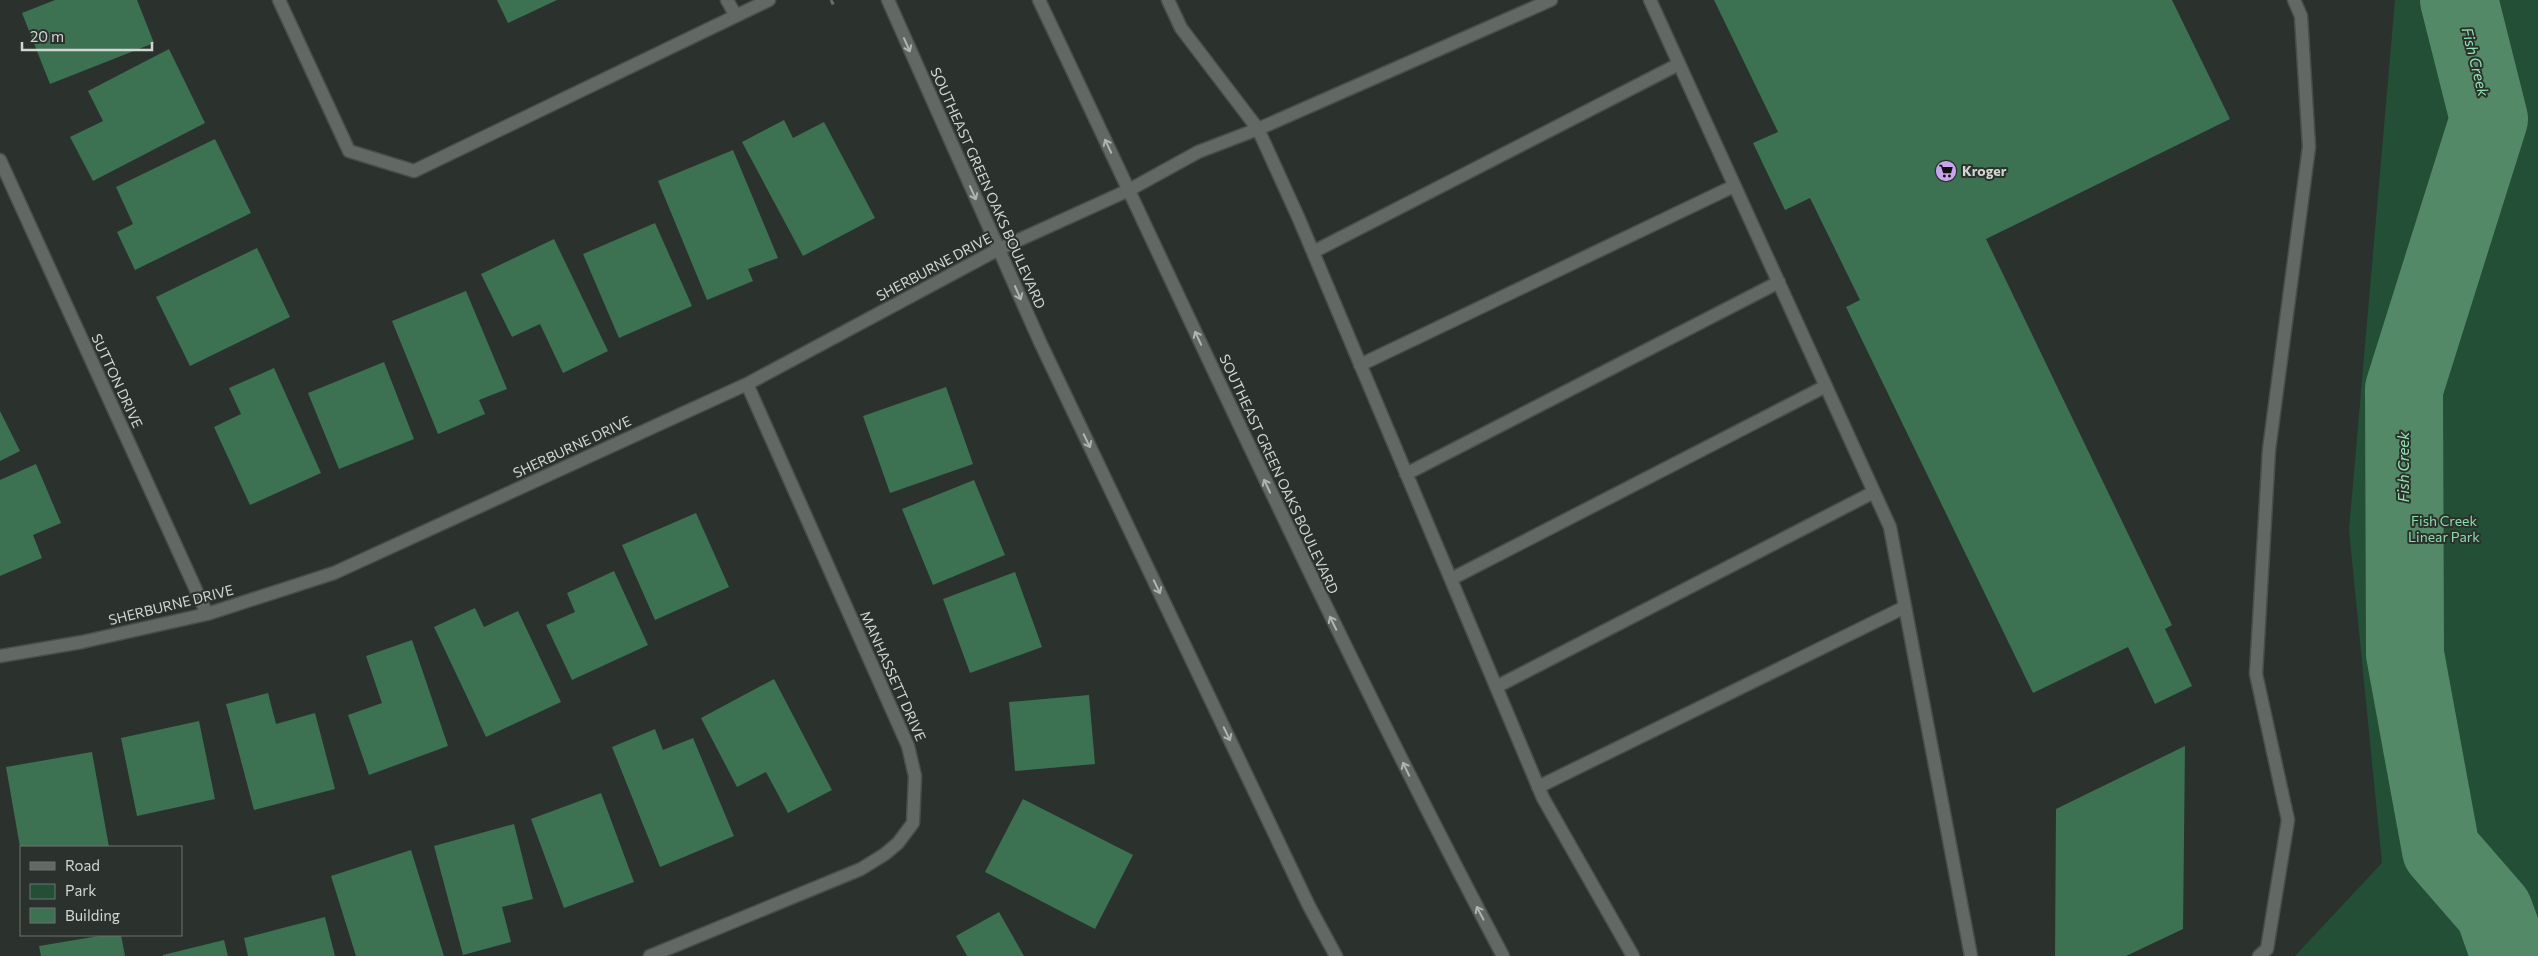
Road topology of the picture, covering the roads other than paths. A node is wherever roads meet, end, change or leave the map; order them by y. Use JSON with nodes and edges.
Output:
{"nodes":[{"id":1,"x":279,"y":0,"type":"edge"},
{"id":2,"x":727,"y":0,"type":"edge"},
{"id":3,"x":769,"y":0,"type":"edge"},
{"id":4,"x":888,"y":0,"type":"edge"},
{"id":5,"x":1039,"y":0,"type":"edge"},
{"id":6,"x":1168,"y":0,"type":"edge"},
{"id":7,"x":1550,"y":0,"type":"edge"},
{"id":8,"x":1650,"y":0,"type":"edge"},
{"id":9,"x":2294,"y":0,"type":"edge"},
{"id":10,"x":736,"y":16,"type":"junction"},
{"id":11,"x":1679,"y":64,"type":"junction"},
{"id":12,"x":1258,"y":129,"type":"junction"},
{"id":13,"x":0,"y":160,"type":"edge"},
{"id":14,"x":1734,"y":186,"type":"junction"},
{"id":15,"x":1129,"y":190,"type":"junction"},
{"id":16,"x":999,"y":249,"type":"junction"},
{"id":17,"x":1313,"y":252,"type":"junction"},
{"id":18,"x":1779,"y":282,"type":"junction"},
{"id":19,"x":1360,"y":365,"type":"junction"},
{"id":20,"x":747,"y":384,"type":"junction"},
{"id":21,"x":1826,"y":386,"type":"junction"},
{"id":22,"x":1406,"y":474,"type":"junction"},
{"id":23,"x":1874,"y":492,"type":"junction"},
{"id":24,"x":1451,"y":579,"type":"junction"},
{"id":25,"x":1905,"y":607,"type":"junction"},
{"id":26,"x":207,"y":614,"type":"junction"},
{"id":27,"x":0,"y":656,"type":"edge"},
{"id":28,"x":1496,"y":687,"type":"junction"},
{"id":29,"x":1538,"y":787,"type":"junction"},
{"id":30,"x":650,"y":956,"type":"edge"},
{"id":31,"x":1336,"y":956,"type":"edge"},
{"id":32,"x":1503,"y":956,"type":"edge"},
{"id":33,"x":1633,"y":956,"type":"edge"},
{"id":34,"x":1971,"y":956,"type":"edge"},
{"id":35,"x":2259,"y":956,"type":"edge"}],
"edges":[{"from":1,"to":10,"type":"street"},
{"from":2,"to":10,"type":"street"},
{"from":3,"to":10,"type":"street"},
{"from":4,"to":16,"type":"street","name":"SOUTHEAST GREEN OAKS BOULEVARD","one_way":true},
{"from":15,"to":5,"type":"street","name":"SOUTHEAST GREEN OAKS BOULEVARD","one_way":true},
{"from":6,"to":12,"type":"street"},
{"from":7,"to":12,"type":"street","name":"SHERBURNE DRIVE"},
{"from":8,"to":11,"type":"street"},
{"from":9,"to":35,"type":"street"},
{"from":11,"to":14,"type":"street"},
{"from":11,"to":17,"type":"street"},
{"from":12,"to":15,"type":"street","name":"SHERBURNE DRIVE"},
{"from":12,"to":17,"type":"street"},
{"from":13,"to":26,"type":"street","name":"SUTTON DRIVE"},
{"from":14,"to":18,"type":"street"},
{"from":14,"to":19,"type":"street"},
{"from":15,"to":16,"type":"street","name":"SHERBURNE DRIVE"},
{"from":32,"to":15,"type":"street","name":"SOUTHEAST GREEN OAKS BOULEVARD","one_way":true},
{"from":16,"to":20,"type":"street","name":"SHERBURNE DRIVE"},
{"from":16,"to":31,"type":"street","name":"SOUTHEAST GREEN OAKS BOULEVARD","one_way":true},
{"from":17,"to":19,"type":"street"},
{"from":18,"to":21,"type":"street"},
{"from":18,"to":22,"type":"street"},
{"from":19,"to":22,"type":"street"},
{"from":20,"to":26,"type":"street","name":"SHERBURNE DRIVE"},
{"from":20,"to":30,"type":"street","name":"MANHASSETT DRIVE"},
{"from":21,"to":23,"type":"street"},
{"from":21,"to":24,"type":"street"},
{"from":22,"to":24,"type":"street"},
{"from":23,"to":25,"type":"street"},
{"from":23,"to":28,"type":"street"},
{"from":24,"to":28,"type":"street"},
{"from":25,"to":29,"type":"street"},
{"from":25,"to":34,"type":"street"},
{"from":26,"to":27,"type":"street","name":"SHERBURNE DRIVE"},
{"from":28,"to":29,"type":"street"},
{"from":29,"to":33,"type":"street"}]}
